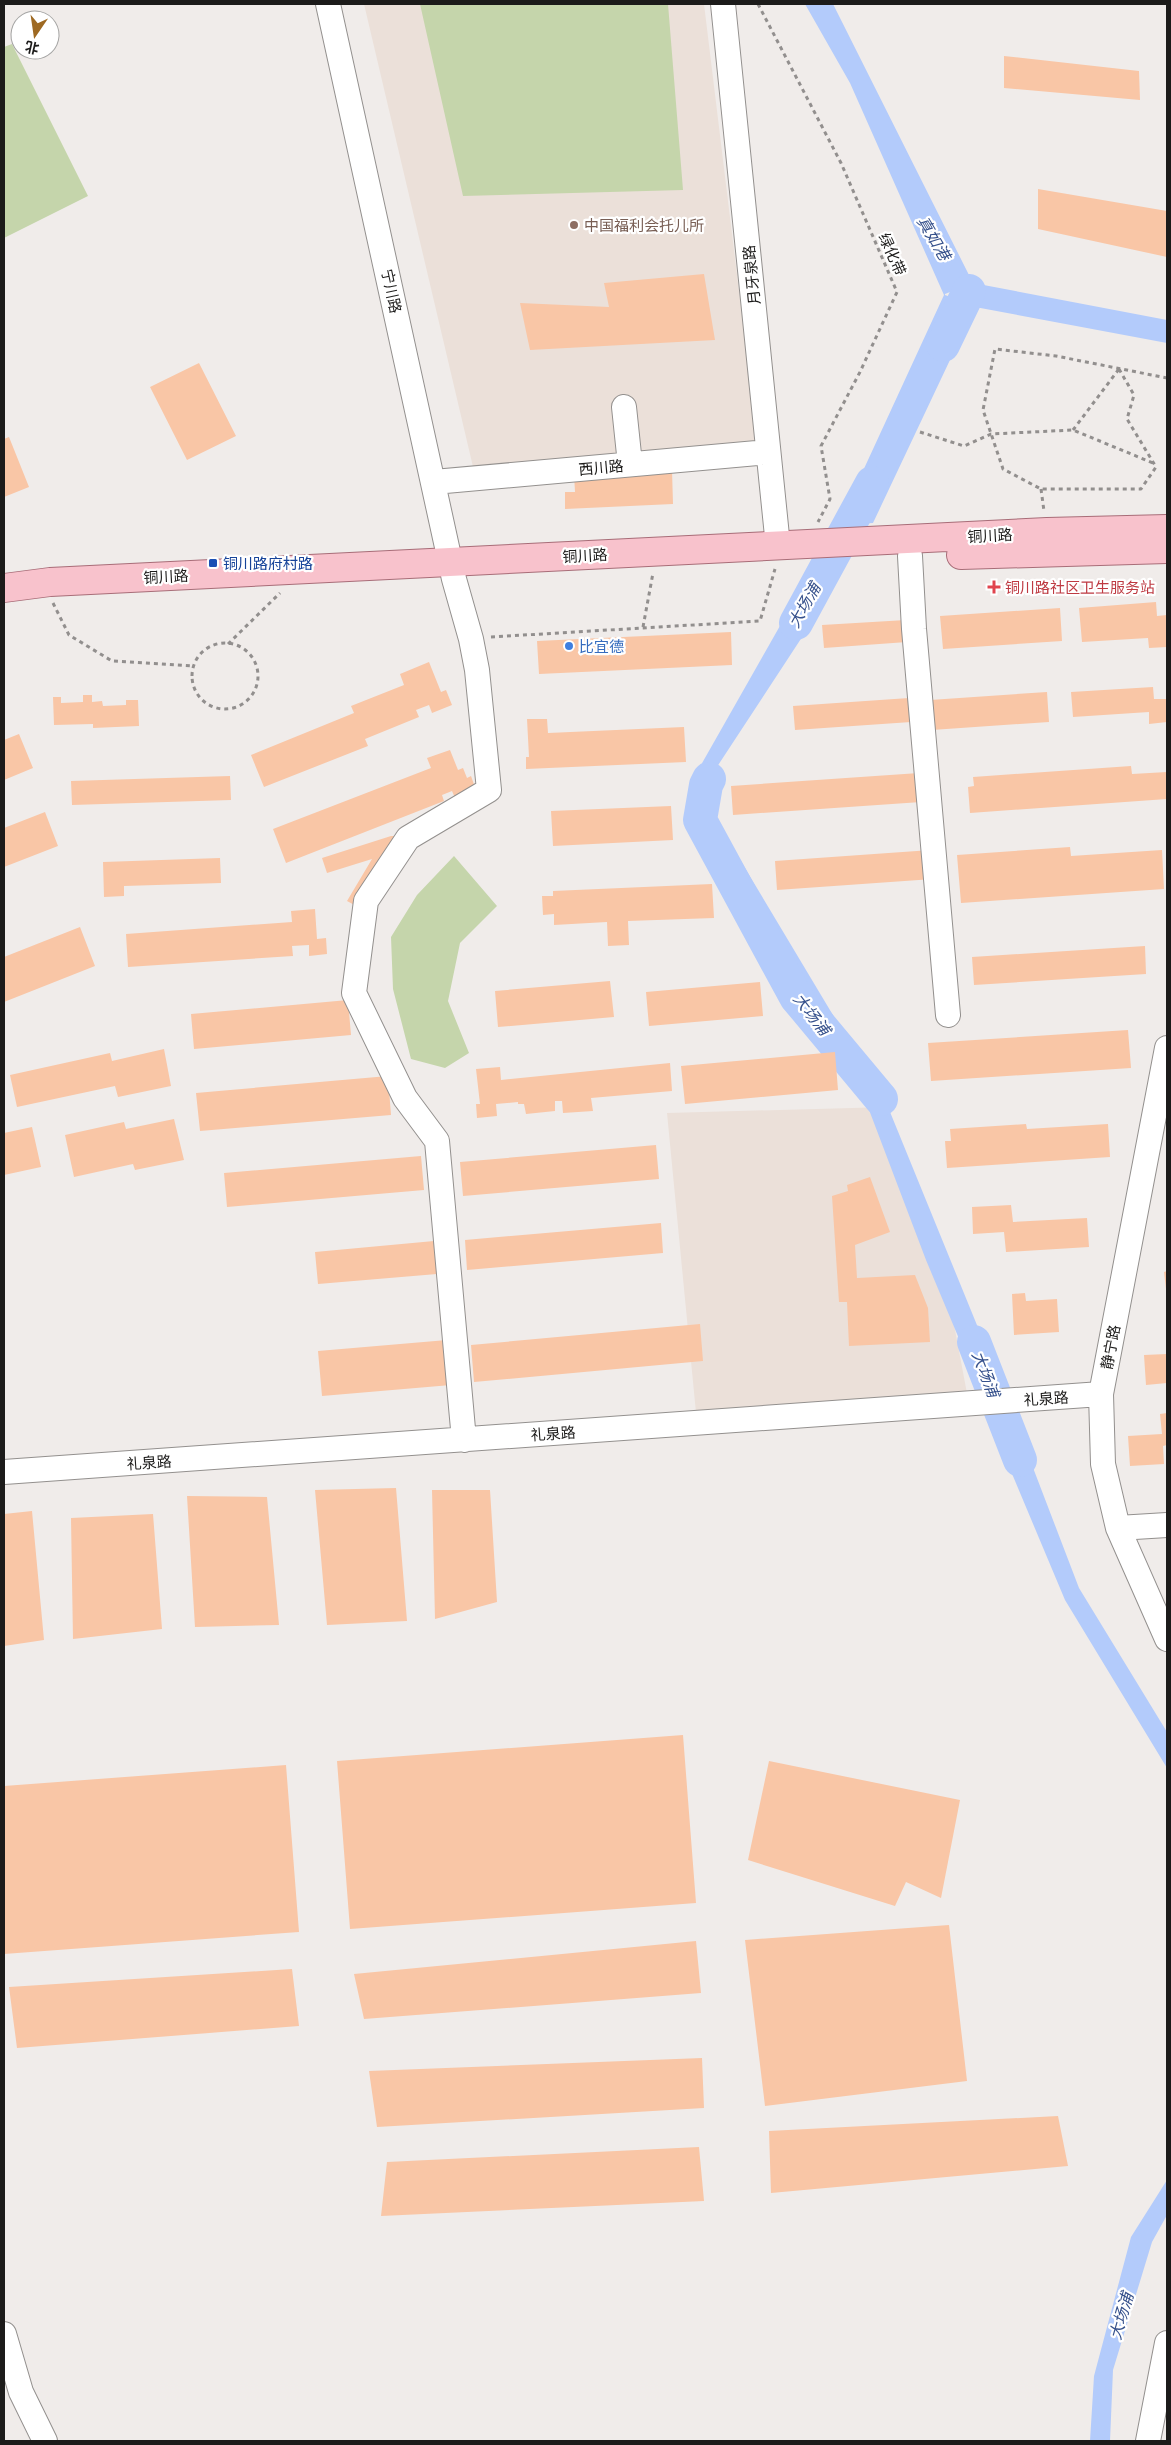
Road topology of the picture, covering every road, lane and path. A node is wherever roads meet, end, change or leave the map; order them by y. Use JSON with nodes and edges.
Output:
{"nodes":[{"id":1,"x":328,"y":4,"type":"edge"},
{"id":2,"x":723,"y":4,"type":"edge"},
{"id":3,"x":758,"y":4,"type":"edge"},
{"id":4,"x":1119,"y":369,"type":"junction"},
{"id":5,"x":1167,"y":378,"type":"edge"},
{"id":6,"x":624,"y":407,"type":"dead end"},
{"id":7,"x":1073,"y":430,"type":"junction"},
{"id":8,"x":920,"y":432,"type":"dead end"},
{"id":9,"x":991,"y":434,"type":"junction"},
{"id":10,"x":768,"y":452,"type":"junction"},
{"id":11,"x":630,"y":464,"type":"junction"},
{"id":12,"x":1154,"y":464,"type":"junction"},
{"id":13,"x":434,"y":482,"type":"junction"},
{"id":14,"x":1167,"y":529,"type":"edge"},
{"id":15,"x":1167,"y":549,"type":"edge"},
{"id":16,"x":809,"y":550,"type":"junction"},
{"id":17,"x":854,"y":550,"type":"junction"},
{"id":18,"x":777,"y":554,"type":"junction"},
{"id":19,"x":910,"y":556,"type":"junction"},
{"id":20,"x":653,"y":569,"type":"junction"},
{"id":21,"x":453,"y":570,"type":"junction"},
{"id":22,"x":286,"y":587,"type":"junction"},
{"id":23,"x":4,"y":588,"type":"edge"},
{"id":24,"x":50,"y":599,"type":"junction"},
{"id":25,"x":4,"y":603,"type":"edge"},
{"id":26,"x":643,"y":627,"type":"junction"},
{"id":27,"x":471,"y":639,"type":"junction"},
{"id":28,"x":228,"y":644,"type":"junction"},
{"id":29,"x":193,"y":666,"type":"junction"},
{"id":30,"x":948,"y":1015,"type":"dead end"},
{"id":31,"x":1167,"y":1048,"type":"edge"},
{"id":32,"x":1101,"y":1394,"type":"junction"},
{"id":33,"x":464,"y":1440,"type":"junction"},
{"id":34,"x":4,"y":1472,"type":"edge"},
{"id":35,"x":1167,"y":1525,"type":"edge"},
{"id":36,"x":1118,"y":1528,"type":"junction"},
{"id":37,"x":1167,"y":1638,"type":"edge"},
{"id":38,"x":4,"y":2334,"type":"edge"},
{"id":39,"x":1167,"y":2343,"type":"edge"},
{"id":40,"x":44,"y":2441,"type":"edge"},
{"id":41,"x":1148,"y":2441,"type":"edge"}],
"edges":[{"from":1,"to":13,"type":"street","name":"宁川路"},
{"from":2,"to":10,"type":"street","name":"月牙泉路"},
{"from":3,"to":16,"type":"path","name":"绿化带"},
{"from":4,"to":5,"type":"path"},
{"from":4,"to":7,"type":"path"},
{"from":4,"to":9,"type":"path"},
{"from":4,"to":12,"type":"path"},
{"from":6,"to":11,"type":"street"},
{"from":7,"to":9,"type":"path"},
{"from":7,"to":12,"type":"path"},
{"from":8,"to":9,"type":"path"},
{"from":9,"to":12,"type":"path"},
{"from":10,"to":11,"type":"street","name":"西川路"},
{"from":10,"to":18,"type":"street","name":"月牙泉路"},
{"from":11,"to":13,"type":"street","name":"西川路"},
{"from":13,"to":21,"type":"street","name":"宁川路"},
{"from":14,"to":17,"type":"main road","name":"铜川路"},
{"from":15,"to":19,"type":"main road","name":"铜川路"},
{"from":16,"to":17,"type":"main road","name":"铜川路"},
{"from":16,"to":18,"type":"main road","name":"铜川路"},
{"from":17,"to":19,"type":"main road","name":"铜川路"},
{"from":18,"to":20,"type":"main road","name":"铜川路"},
{"from":18,"to":21,"type":"main road","name":"铜川路"},
{"from":18,"to":26,"type":"path"},
{"from":19,"to":30,"type":"street"},
{"from":20,"to":21,"type":"main road","name":"铜川路"},
{"from":20,"to":26,"type":"path"},
{"from":21,"to":22,"type":"main road","name":"铜川路"},
{"from":21,"to":23,"type":"main road","name":"铜川路"},
{"from":21,"to":27,"type":"street","name":"宁川路"},
{"from":22,"to":24,"type":"main road","name":"铜川路"},
{"from":22,"to":28,"type":"path"},
{"from":24,"to":25,"type":"main road","name":"铜川路"},
{"from":24,"to":29,"type":"path"},
{"from":26,"to":27,"type":"path"},
{"from":27,"to":33,"type":"street","name":"宁川路"},
{"from":28,"to":29,"type":"path"},
{"from":28,"to":29,"type":"path"},
{"from":31,"to":32,"type":"street","name":"静宁路"},
{"from":32,"to":33,"type":"street","name":"礼泉路"},
{"from":32,"to":36,"type":"street","name":"静宁路"},
{"from":33,"to":34,"type":"street","name":"礼泉路"},
{"from":35,"to":36,"type":"street"},
{"from":36,"to":37,"type":"street","name":"静宁路"},
{"from":38,"to":40,"type":"street"},
{"from":39,"to":41,"type":"street"}]}
